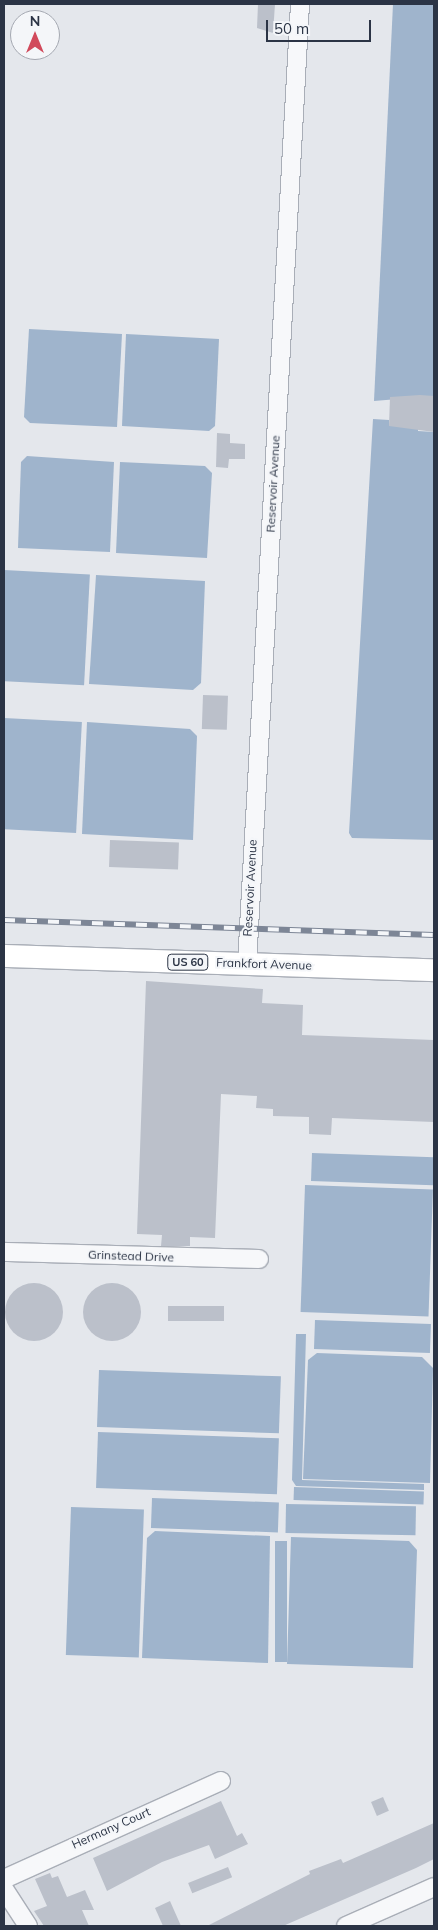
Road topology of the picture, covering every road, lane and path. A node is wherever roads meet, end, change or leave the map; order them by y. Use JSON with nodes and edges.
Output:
{"nodes":[{"id":1,"x":300,"y":4,"type":"edge"},
{"id":2,"x":4,"y":956,"type":"edge"},
{"id":3,"x":247,"y":964,"type":"junction"},
{"id":4,"x":434,"y":970,"type":"edge"},
{"id":5,"x":4,"y":1252,"type":"edge"},
{"id":6,"x":259,"y":1259,"type":"dead end"},
{"id":7,"x":220,"y":1781,"type":"dead end"},
{"id":8,"x":4,"y":1879,"type":"edge"},
{"id":9,"x":434,"y":1887,"type":"edge"},
{"id":10,"x":4,"y":1889,"type":"edge"},
{"id":11,"x":28,"y":1926,"type":"edge"},
{"id":12,"x":346,"y":1926,"type":"edge"}],
"edges":[{"from":1,"to":3,"type":"street","name":"Reservoir Avenue"},
{"from":2,"to":3,"type":"main road","name":"Frankfort Avenue","number":"US 60"},
{"from":3,"to":4,"type":"main road","name":"Frankfort Avenue","number":"US 60"},
{"from":5,"to":6,"type":"street","name":"Grinstead Drive"},
{"from":7,"to":8,"type":"street","name":"Hermany Court"},
{"from":9,"to":12,"type":"street"},
{"from":10,"to":11,"type":"street"}]}
